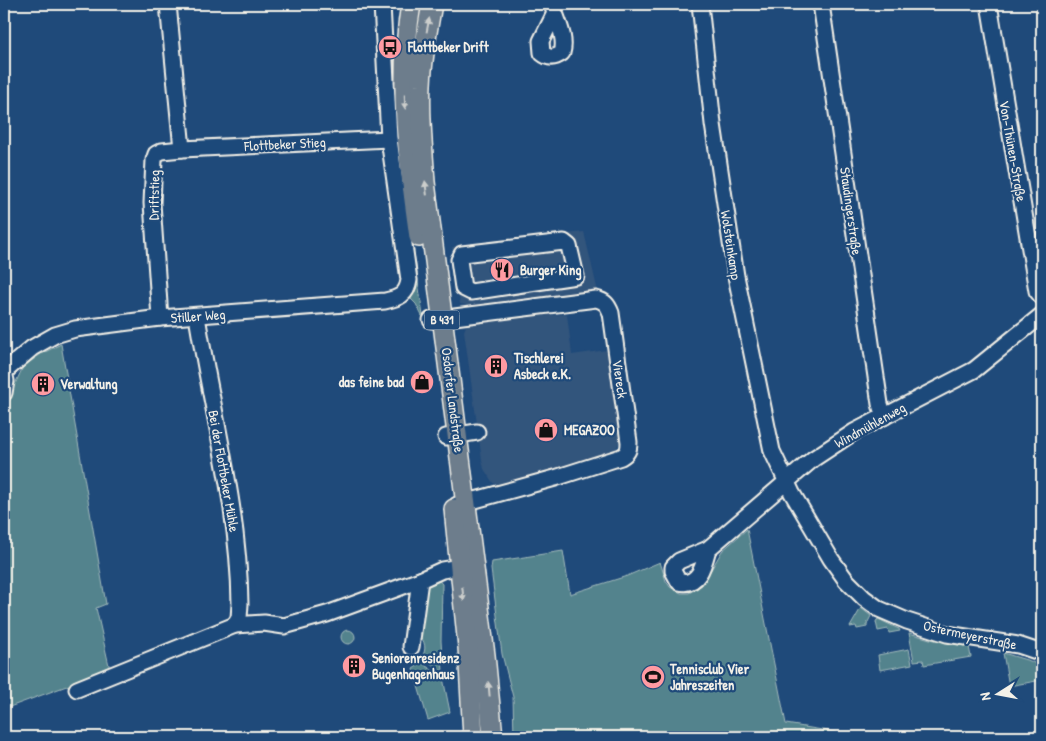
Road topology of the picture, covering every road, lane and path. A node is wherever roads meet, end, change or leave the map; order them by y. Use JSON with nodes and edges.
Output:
{"nodes":[{"id":1,"x":168,"y":4,"type":"edge"},
{"id":2,"x":382,"y":4,"type":"edge"},
{"id":3,"x":411,"y":4,"type":"edge"},
{"id":4,"x":432,"y":4,"type":"edge"},
{"id":5,"x":700,"y":4,"type":"edge"},
{"id":6,"x":821,"y":4,"type":"edge"},
{"id":7,"x":988,"y":4,"type":"edge"},
{"id":8,"x":389,"y":139,"type":"junction"},
{"id":9,"x":182,"y":149,"type":"junction"},
{"id":10,"x":461,"y":278,"type":"junction"},
{"id":11,"x":437,"y":281,"type":"junction"},
{"id":12,"x":530,"y":282,"type":"junction"},
{"id":13,"x":1042,"y":297,"type":"edge"},
{"id":14,"x":532,"y":307,"type":"junction"},
{"id":15,"x":1042,"y":315,"type":"edge"},
{"id":16,"x":197,"y":316,"type":"junction"},
{"id":17,"x":160,"y":318,"type":"junction"},
{"id":18,"x":437,"y":319,"type":"junction"},
{"id":19,"x":4,"y":372,"type":"edge"},
{"id":20,"x":4,"y":393,"type":"edge"},
{"id":21,"x":884,"y":417,"type":"junction"},
{"id":22,"x":477,"y":432,"type":"dead end"},
{"id":23,"x":452,"y":436,"type":"junction"},
{"id":24,"x":786,"y":482,"type":"junction"},
{"id":25,"x":460,"y":504,"type":"junction"},
{"id":26,"x":708,"y":549,"type":"dead end"},
{"id":27,"x":460,"y":567,"type":"junction"},
{"id":28,"x":420,"y":580,"type":"junction"},
{"id":29,"x":235,"y":625,"type":"junction"},
{"id":30,"x":411,"y":647,"type":"dead end"},
{"id":31,"x":1042,"y":653,"type":"edge"},
{"id":32,"x":77,"y":689,"type":"dead end"},
{"id":33,"x":473,"y":737,"type":"edge"},
{"id":34,"x":493,"y":737,"type":"edge"}],
"edges":[{"from":1,"to":9,"type":"street"},
{"from":2,"to":8,"type":"street"},
{"from":3,"to":18,"type":"main road","name":"Osdorfer Landstraße","number":"B 431","one_way":true},
{"from":11,"to":4,"type":"main road","name":"Osdorfer Landstraße","number":"B 431","one_way":true},
{"from":5,"to":24,"type":"street","name":"Wolsteinkamp"},
{"from":6,"to":21,"type":"street","name":"Staudingerstraße"},
{"from":7,"to":13,"type":"street","name":"Von-Thünen-Straße"},
{"from":8,"to":9,"type":"street","name":"Flottbeker Stieg"},
{"from":8,"to":16,"type":"street","name":"Stiller Weg"},
{"from":9,"to":17,"type":"street","name":"Driftstieg"},
{"from":10,"to":11,"type":"street"},
{"from":10,"to":12,"type":"street"},
{"from":10,"to":12,"type":"street"},
{"from":11,"to":18,"type":"main road","name":"Osdorfer Landstraße","number":"B 431"},
{"from":12,"to":14,"type":"street"},
{"from":14,"to":18,"type":"street","name":"Viereck"},
{"from":14,"to":25,"type":"street","name":"Viereck"},
{"from":15,"to":21,"type":"street","name":"Windmühlenweg"},
{"from":16,"to":17,"type":"street","name":"Stiller Weg"},
{"from":16,"to":29,"type":"street","name":"Bei der Flottbeker Mühle"},
{"from":17,"to":19,"type":"street","name":"Stiller Weg"},
{"from":18,"to":23,"type":"main road","name":"Osdorfer Landstraße","number":"B 431"},
{"from":19,"to":20,"type":"street","name":"Stiller Weg"},
{"from":21,"to":24,"type":"street","name":"Windmühlenweg"},
{"from":22,"to":23,"type":"street"},
{"from":23,"to":25,"type":"main road","name":"Osdorfer Landstraße","number":"B 431"},
{"from":24,"to":26,"type":"street","name":"Windmühlenweg"},
{"from":24,"to":31,"type":"street","name":"Ostermeyerstraße"},
{"from":25,"to":27,"type":"main road","name":"Osdorfer Landstraße","number":"B 431"},
{"from":34,"to":25,"type":"main road","name":"Osdorfer Landstraße","number":"B 431","one_way":true},
{"from":27,"to":28,"type":"street"},
{"from":27,"to":33,"type":"main road","name":"Osdorfer Landstraße","number":"B 431","one_way":true},
{"from":28,"to":29,"type":"street"},
{"from":28,"to":30,"type":"street"},
{"from":29,"to":32,"type":"street"}]}
